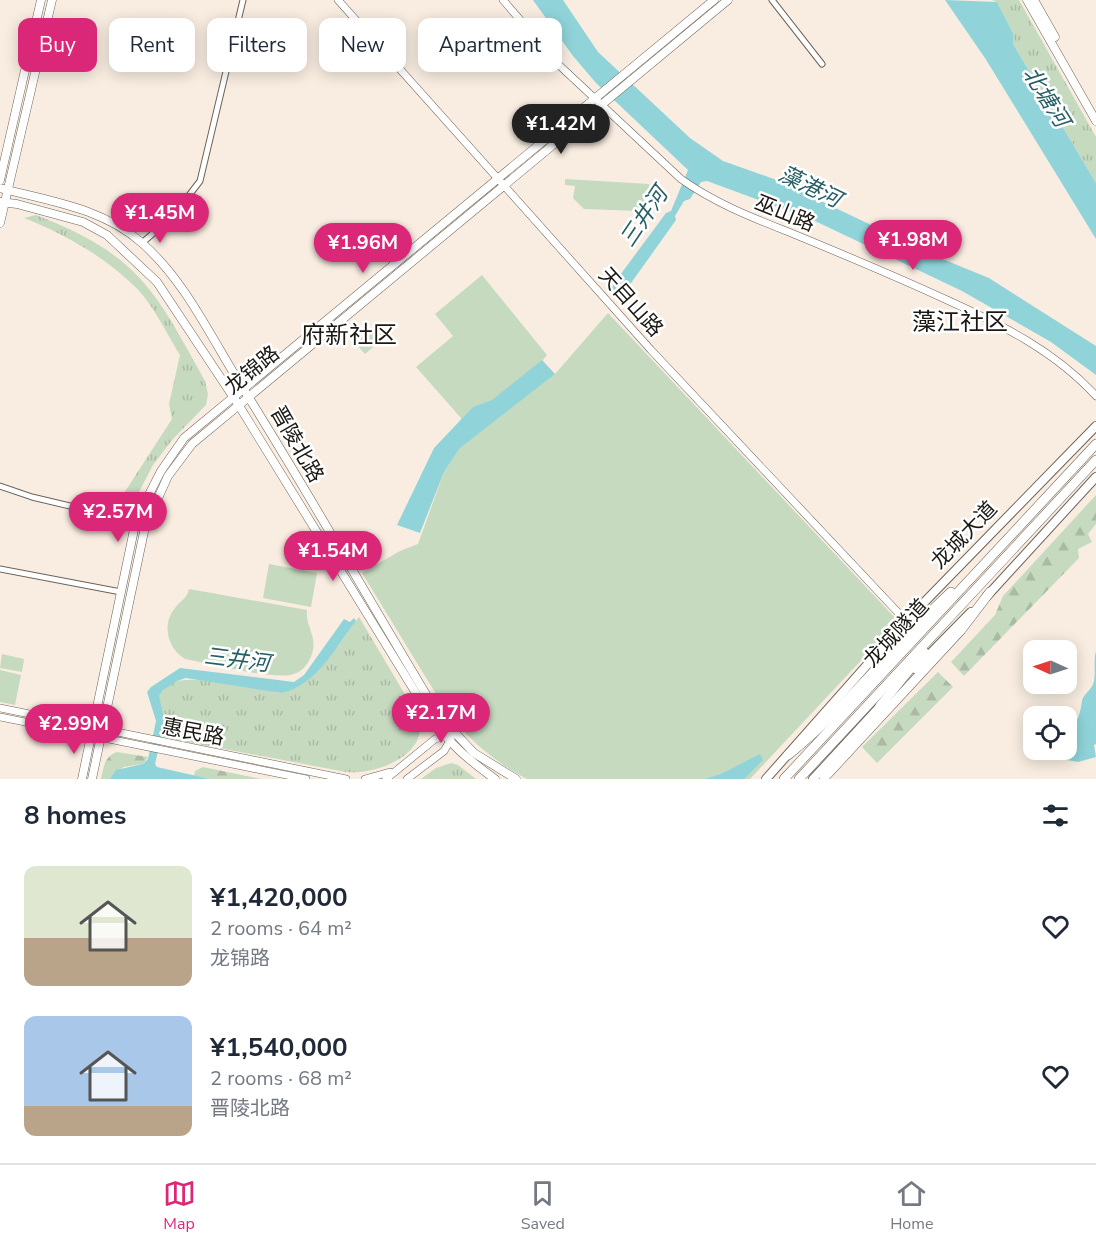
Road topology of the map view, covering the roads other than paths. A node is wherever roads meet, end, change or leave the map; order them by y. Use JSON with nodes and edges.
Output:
{"nodes":[{"id":1,"x":41,"y":0,"type":"edge"},
{"id":2,"x":52,"y":0,"type":"edge"},
{"id":3,"x":243,"y":0,"type":"edge"},
{"id":4,"x":338,"y":0,"type":"edge"},
{"id":5,"x":503,"y":0,"type":"edge"},
{"id":6,"x":714,"y":0,"type":"edge"},
{"id":7,"x":728,"y":0,"type":"edge"},
{"id":8,"x":772,"y":0,"type":"edge"},
{"id":9,"x":1028,"y":0,"type":"edge"},
{"id":10,"x":1034,"y":0,"type":"edge"},
{"id":11,"x":822,"y":64,"type":"dead end"},
{"id":12,"x":597,"y":95,"type":"junction"},
{"id":13,"x":604,"y":101,"type":"junction"},
{"id":14,"x":1096,"y":112,"type":"edge"},
{"id":15,"x":1096,"y":121,"type":"edge"},
{"id":16,"x":498,"y":179,"type":"junction"},
{"id":17,"x":0,"y":180,"type":"edge"},
{"id":18,"x":505,"y":187,"type":"junction"},
{"id":19,"x":4,"y":189,"type":"edge"},
{"id":20,"x":3,"y":202,"type":"edge"},
{"id":21,"x":0,"y":223,"type":"edge"},
{"id":22,"x":142,"y":243,"type":"junction"},
{"id":23,"x":243,"y":388,"type":"junction"},
{"id":24,"x":233,"y":396,"type":"junction"},
{"id":25,"x":248,"y":396,"type":"junction"},
{"id":26,"x":1096,"y":396,"type":"edge"},
{"id":27,"x":238,"y":404,"type":"junction"},
{"id":28,"x":1096,"y":426,"type":"edge"},
{"id":29,"x":1096,"y":444,"type":"edge"},
{"id":30,"x":1096,"y":460,"type":"edge"},
{"id":31,"x":1096,"y":477,"type":"edge"},
{"id":32,"x":0,"y":486,"type":"edge"},
{"id":33,"x":141,"y":507,"type":"junction"},
{"id":34,"x":1034,"y":511,"type":"junction"},
{"id":35,"x":1041,"y":518,"type":"junction"},
{"id":36,"x":0,"y":569,"type":"edge"},
{"id":37,"x":121,"y":592,"type":"junction"},
{"id":38,"x":990,"y":592,"type":"junction"},
{"id":39,"x":906,"y":621,"type":"junction"},
{"id":40,"x":880,"y":706,"type":"junction"},
{"id":41,"x":0,"y":708,"type":"edge"},
{"id":42,"x":0,"y":717,"type":"edge"},
{"id":43,"x":92,"y":731,"type":"junction"},
{"id":44,"x":101,"y":734,"type":"junction"},
{"id":45,"x":449,"y":737,"type":"junction"},
{"id":46,"x":161,"y":747,"type":"junction"},
{"id":47,"x":422,"y":749,"type":"junction"},
{"id":48,"x":788,"y":755,"type":"junction"},
{"id":49,"x":430,"y":761,"type":"junction"},
{"id":50,"x":400,"y":767,"type":"junction"},
{"id":51,"x":824,"y":778,"type":"edge"},
{"id":52,"x":82,"y":779,"type":"edge"},
{"id":53,"x":92,"y":779,"type":"edge"},
{"id":54,"x":306,"y":779,"type":"edge"},
{"id":55,"x":346,"y":779,"type":"edge"},
{"id":56,"x":365,"y":779,"type":"edge"},
{"id":57,"x":386,"y":779,"type":"edge"},
{"id":58,"x":406,"y":779,"type":"edge"},
{"id":59,"x":495,"y":779,"type":"edge"},
{"id":60,"x":516,"y":779,"type":"edge"},
{"id":61,"x":766,"y":779,"type":"edge"},
{"id":62,"x":784,"y":779,"type":"edge"},
{"id":63,"x":799,"y":779,"type":"edge"},
{"id":64,"x":813,"y":779,"type":"edge"}],
"edges":[{"from":1,"to":17,"type":"main road"},
{"from":2,"to":19,"type":"main road"},
{"from":3,"to":22,"type":"street"},
{"from":4,"to":16,"type":"street","name":"天目山路"},
{"from":5,"to":12,"type":"street","name":"巫山路"},
{"from":6,"to":12,"type":"main road","name":"龙锦路"},
{"from":7,"to":13,"type":"main road","name":"龙锦路"},
{"from":8,"to":11,"type":"street"},
{"from":9,"to":15,"type":"main road"},
{"from":10,"to":14,"type":"main road"},
{"from":12,"to":13,"type":"street","name":"巫山路"},
{"from":12,"to":16,"type":"main road","name":"龙锦路"},
{"from":13,"to":18,"type":"main road","name":"龙锦路"},
{"from":13,"to":26,"type":"street","name":"巫山路"},
{"from":16,"to":18,"type":"street","name":"天目山路"},
{"from":16,"to":23,"type":"main road","name":"龙锦路"},
{"from":18,"to":25,"type":"main road","name":"龙锦路"},
{"from":18,"to":39,"type":"street","name":"天目山路"},
{"from":19,"to":20,"type":"main road"},
{"from":19,"to":22,"type":"main road","name":"晋陵北路"},
{"from":20,"to":21,"type":"main road"},
{"from":20,"to":24,"type":"main road","name":"晋陵北路"},
{"from":22,"to":23,"type":"main road","name":"晋陵北路"},
{"from":23,"to":24,"type":"main road","name":"龙锦路"},
{"from":23,"to":25,"type":"main road","name":"晋陵北路"},
{"from":24,"to":27,"type":"main road","name":"晋陵北路"},
{"from":24,"to":33,"type":"main road","name":"龙锦路"},
{"from":25,"to":27,"type":"main road","name":"龙锦路"},
{"from":25,"to":45,"type":"main road","name":"晋陵北路"},
{"from":27,"to":44,"type":"main road","name":"龙锦路"},
{"from":27,"to":45,"type":"main road","name":"晋陵北路"},
{"from":28,"to":39,"type":"main road","name":"龙城大道"},
{"from":29,"to":34,"type":"highway"},
{"from":30,"to":35,"type":"highway"},
{"from":31,"to":38,"type":"main road"},
{"from":32,"to":33,"type":"street"},
{"from":33,"to":37,"type":"main road","name":"龙锦路"},
{"from":34,"to":48,"type":"highway"},
{"from":34,"to":62,"type":"highway","name":"龙城隧道"},
{"from":35,"to":40,"type":"highway"},
{"from":35,"to":63,"type":"highway","name":"龙城隧道"},
{"from":36,"to":37,"type":"street"},
{"from":37,"to":43,"type":"main road","name":"龙锦路"},
{"from":38,"to":40,"type":"main road"},
{"from":38,"to":51,"type":"highway"},
{"from":39,"to":48,"type":"main road","name":"龙城大道"},
{"from":40,"to":64,"type":"main road"},
{"from":41,"to":43,"type":"street","name":"惠民路"},
{"from":42,"to":43,"type":"street","name":"惠民路"},
{"from":43,"to":44,"type":"street","name":"惠民路"},
{"from":43,"to":52,"type":"main road","name":"龙锦路"},
{"from":44,"to":46,"type":"street","name":"惠民路"},
{"from":44,"to":53,"type":"main road","name":"龙锦路"},
{"from":45,"to":47,"type":"street"},
{"from":45,"to":49,"type":"street"},
{"from":45,"to":59,"type":"main road","name":"晋陵北路"},
{"from":45,"to":60,"type":"main road","name":"晋陵北路"},
{"from":46,"to":54,"type":"street","name":"惠民路"},
{"from":46,"to":55,"type":"street","name":"惠民路"},
{"from":47,"to":49,"type":"street"},
{"from":47,"to":50,"type":"street"},
{"from":48,"to":61,"type":"main road","name":"龙城大道"},
{"from":49,"to":58,"type":"street"},
{"from":50,"to":56,"type":"street"},
{"from":50,"to":57,"type":"street"}]}
